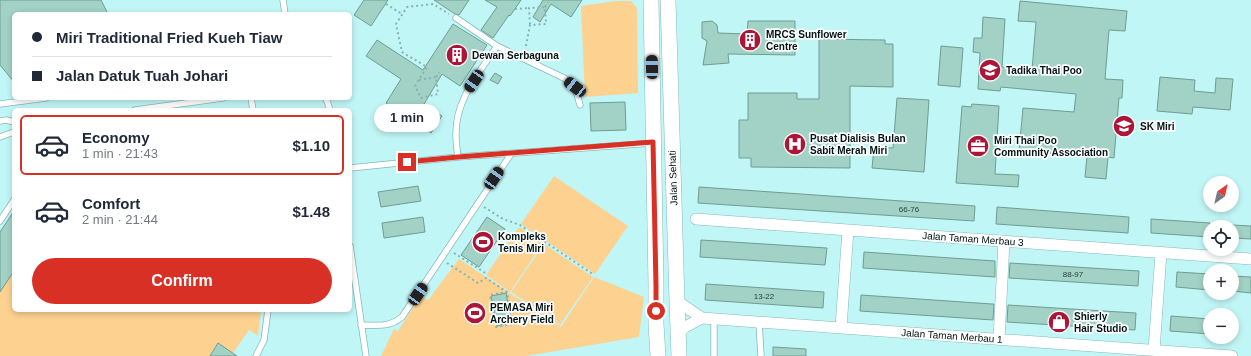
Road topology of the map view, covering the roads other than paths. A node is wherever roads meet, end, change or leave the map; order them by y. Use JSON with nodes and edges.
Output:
{"nodes":[{"id":1,"x":284,"y":0,"type":"edge"},
{"id":2,"x":668,"y":0,"type":"edge"},
{"id":3,"x":650,"y":2,"type":"edge"},
{"id":4,"x":285,"y":12,"type":"edge"},
{"id":5,"x":456,"y":18,"type":"road end"},
{"id":6,"x":497,"y":46,"type":"junction"},
{"id":7,"x":31,"y":100,"type":"edge"},
{"id":8,"x":208,"y":100,"type":"edge"},
{"id":9,"x":0,"y":104,"type":"edge"},
{"id":10,"x":580,"y":105,"type":"dead end"},
{"id":11,"x":150,"y":108,"type":"edge"},
{"id":12,"x":0,"y":121,"type":"edge"},
{"id":13,"x":12,"y":122,"type":"edge"},
{"id":14,"x":12,"y":133,"type":"edge"},
{"id":15,"x":0,"y":137,"type":"edge"},
{"id":16,"x":653,"y":142,"type":"junction"},
{"id":17,"x":511,"y":154,"type":"junction"},
{"id":18,"x":458,"y":157,"type":"junction"},
{"id":19,"x":352,"y":168,"type":"edge"},
{"id":20,"x":12,"y":203,"type":"edge"},
{"id":21,"x":696,"y":220,"type":"dead end"},
{"id":22,"x":0,"y":221,"type":"edge"},
{"id":23,"x":848,"y":230,"type":"junction"},
{"id":24,"x":1004,"y":241,"type":"junction"},
{"id":25,"x":1161,"y":253,"type":"junction"},
{"id":26,"x":1251,"y":259,"type":"edge"},
{"id":27,"x":352,"y":260,"type":"edge"},
{"id":28,"x":676,"y":302,"type":"junction"},
{"id":29,"x":268,"y":312,"type":"edge"},
{"id":30,"x":702,"y":318,"type":"junction"},
{"id":31,"x":714,"y":319,"type":"junction"},
{"id":32,"x":759,"y":322,"type":"junction"},
{"id":33,"x":656,"y":324,"type":"junction"},
{"id":34,"x":361,"y":325,"type":"junction"},
{"id":35,"x":841,"y":328,"type":"junction"},
{"id":36,"x":678,"y":334,"type":"junction"},
{"id":37,"x":999,"y":339,"type":"junction"},
{"id":38,"x":1154,"y":350,"type":"junction"},
{"id":39,"x":1111,"y":352,"type":"edge"},
{"id":40,"x":1202,"y":355,"type":"edge"},
{"id":41,"x":256,"y":356,"type":"edge"},
{"id":42,"x":366,"y":356,"type":"edge"},
{"id":43,"x":658,"y":356,"type":"edge"},
{"id":44,"x":664,"y":356,"type":"edge"},
{"id":45,"x":679,"y":356,"type":"edge"},
{"id":46,"x":714,"y":356,"type":"edge"},
{"id":47,"x":761,"y":356,"type":"edge"},
{"id":48,"x":1232,"y":356,"type":"edge"}],
"edges":[{"from":1,"to":4,"type":"lane"},
{"from":2,"to":28,"type":"main road","name":"Jalan Sehati"},
{"from":3,"to":16,"type":"main road","name":"Jalan Sehati"},
{"from":5,"to":6,"type":"lane"},
{"from":6,"to":10,"type":"lane"},
{"from":6,"to":18,"type":"lane"},
{"from":7,"to":9,"type":"lane"},
{"from":8,"to":11,"type":"lane"},
{"from":12,"to":13,"type":"lane"},
{"from":14,"to":15,"type":"lane"},
{"from":16,"to":17,"type":"lane"},
{"from":16,"to":33,"type":"main road","name":"Jalan Sehati"},
{"from":17,"to":18,"type":"lane"},
{"from":17,"to":34,"type":"lane"},
{"from":18,"to":19,"type":"lane"},
{"from":20,"to":22,"type":"lane"},
{"from":21,"to":23,"type":"street","name":"Jalan Taman Merbau 3"},
{"from":23,"to":24,"type":"street","name":"Jalan Taman Merbau 3"},
{"from":23,"to":35,"type":"street"},
{"from":24,"to":25,"type":"street","name":"Jalan Taman Merbau 3"},
{"from":24,"to":37,"type":"street"},
{"from":25,"to":26,"type":"street","name":"Jalan Taman Merbau 3"},
{"from":25,"to":38,"type":"street"},
{"from":27,"to":34,"type":"lane"},
{"from":28,"to":30,"type":"street"},
{"from":28,"to":36,"type":"main road","name":"Jalan Sehati"},
{"from":29,"to":41,"type":"lane"},
{"from":30,"to":31,"type":"street","name":"Jalan Taman Merbau 1"},
{"from":30,"to":36,"type":"street"},
{"from":31,"to":32,"type":"street","name":"Jalan Taman Merbau 1"},
{"from":31,"to":46,"type":"lane"},
{"from":32,"to":35,"type":"street","name":"Jalan Taman Merbau 1"},
{"from":32,"to":47,"type":"lane"},
{"from":33,"to":43,"type":"main road","name":"Jalan Sehati"},
{"from":33,"to":44,"type":"main road"},
{"from":34,"to":42,"type":"lane"},
{"from":35,"to":37,"type":"street","name":"Jalan Taman Merbau 1"},
{"from":36,"to":45,"type":"main road","name":"Jalan Sehati"},
{"from":37,"to":39,"type":"street","name":"Jalan Taman Merbau 1"},
{"from":38,"to":39,"type":"street","name":"Jalan Taman Merbau 1"},
{"from":38,"to":40,"type":"street","name":"Jalan Taman Merbau 1"},
{"from":40,"to":48,"type":"street","name":"Jalan Taman Merbau 1"}]}
